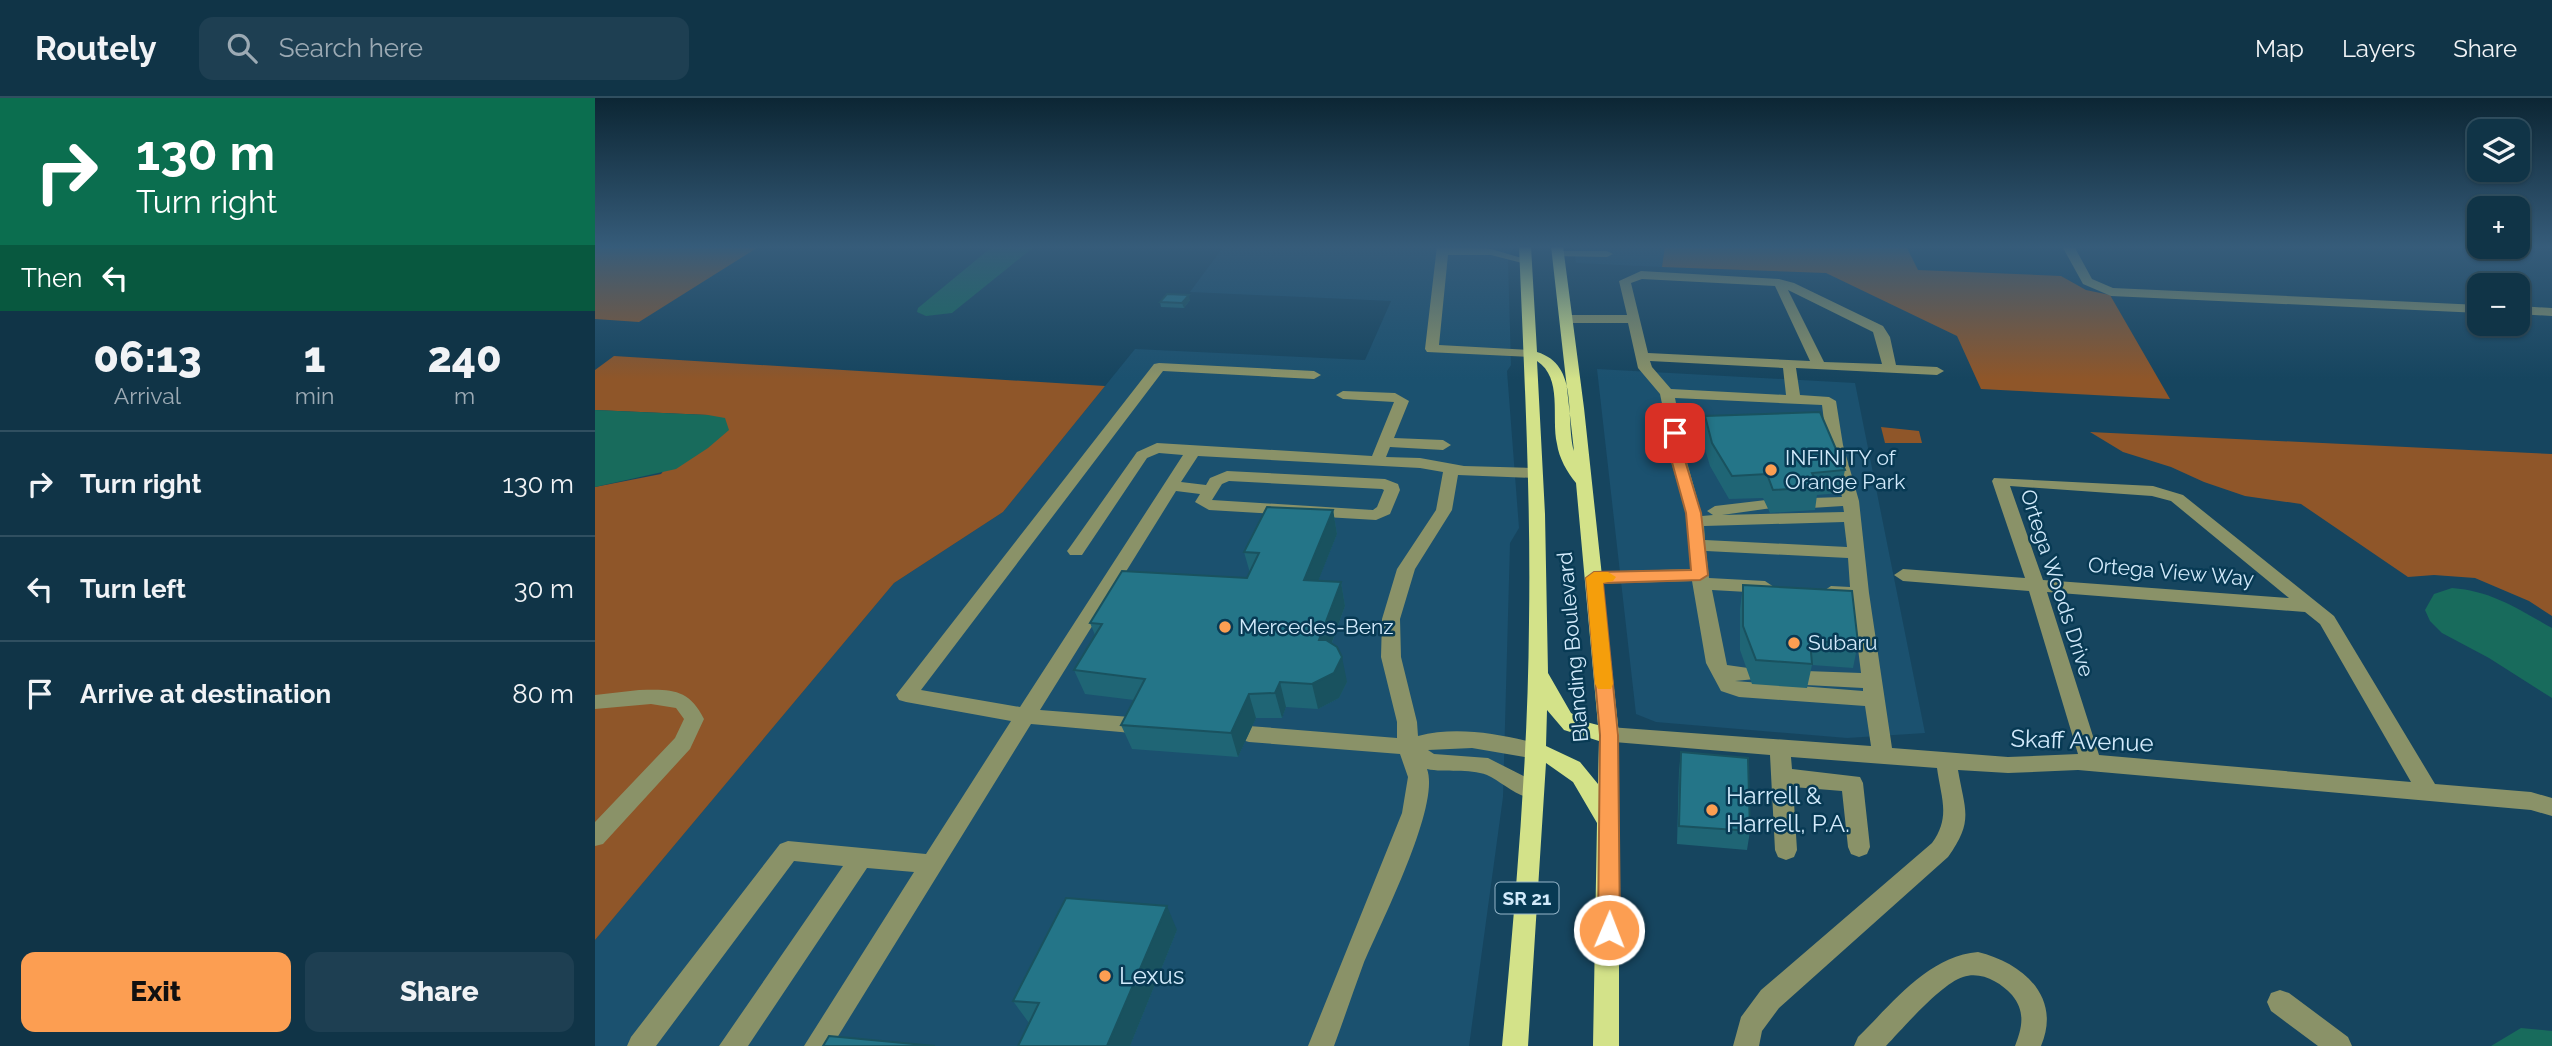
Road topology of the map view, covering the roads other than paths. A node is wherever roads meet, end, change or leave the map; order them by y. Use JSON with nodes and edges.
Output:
{"nodes":[{"id":1,"x":1438,"y":290,"type":"edge"},
{"id":2,"x":1527,"y":290,"type":"edge"},
{"id":3,"x":1563,"y":290,"type":"edge"},
{"id":4,"x":1627,"y":290,"type":"edge"},
{"id":5,"x":1783,"y":290,"type":"edge"},
{"id":6,"x":1799,"y":290,"type":"edge"},
{"id":7,"x":2111,"y":290,"type":"edge"},
{"id":8,"x":2467,"y":308,"type":"edge"},
{"id":9,"x":2530,"y":311,"type":"edge"},
{"id":10,"x":2552,"y":312,"type":"edge"},
{"id":11,"x":1566,"y":319,"type":"junction"},
{"id":12,"x":1634,"y":319,"type":"junction"},
{"id":13,"x":1529,"y":354,"type":"junction"},
{"id":14,"x":1643,"y":357,"type":"junction"},
{"id":15,"x":1789,"y":364,"type":"junction"},
{"id":16,"x":1819,"y":365,"type":"junction"},
{"id":17,"x":1890,"y":369,"type":"junction"},
{"id":18,"x":1937,"y":371,"type":"dead end"},
{"id":19,"x":1314,"y":374,"type":"dead end"},
{"id":20,"x":1667,"y":393,"type":"junction"},
{"id":21,"x":1343,"y":395,"type":"dead end"},
{"id":22,"x":1794,"y":400,"type":"junction"},
{"id":23,"x":1741,"y":431,"type":"edge"},
{"id":24,"x":1675,"y":433,"type":"junction"},
{"id":25,"x":1384,"y":442,"type":"junction"},
{"id":26,"x":1443,"y":445,"type":"dead end"},
{"id":27,"x":1193,"y":451,"type":"junction"},
{"id":28,"x":1377,"y":461,"type":"junction"},
{"id":29,"x":1451,"y":469,"type":"junction"},
{"id":30,"x":1534,"y":473,"type":"junction"},
{"id":31,"x":1584,"y":485,"type":"junction"},
{"id":32,"x":1171,"y":486,"type":"junction"},
{"id":33,"x":1210,"y":489,"type":"junction"},
{"id":34,"x":1811,"y":503,"type":"edge"},
{"id":35,"x":1766,"y":505,"type":"dead end"},
{"id":36,"x":1851,"y":509,"type":"junction"},
{"id":37,"x":1694,"y":517,"type":"junction"},
{"id":38,"x":1697,"y":545,"type":"junction"},
{"id":39,"x":1076,"y":551,"type":"dead end"},
{"id":40,"x":1856,"y":553,"type":"junction"},
{"id":41,"x":1903,"y":575,"type":"dead end"},
{"id":42,"x":1594,"y":578,"type":"junction"},
{"id":43,"x":1700,"y":579,"type":"junction"},
{"id":44,"x":2036,"y":584,"type":"junction"},
{"id":45,"x":1781,"y":588,"type":"edge"},
{"id":46,"x":1807,"y":590,"type":"edge"},
{"id":47,"x":1860,"y":593,"type":"junction"},
{"id":48,"x":2310,"y":606,"type":"junction"},
{"id":49,"x":1719,"y":671,"type":"junction"},
{"id":50,"x":1538,"y":673,"type":"junction"},
{"id":51,"x":1748,"y":674,"type":"dead end"},
{"id":52,"x":1806,"y":678,"type":"edge"},
{"id":53,"x":1873,"y":690,"type":"junction"},
{"id":54,"x":595,"y":702,"type":"edge"},
{"id":55,"x":1025,"y":716,"type":"junction"},
{"id":56,"x":1143,"y":726,"type":"edge"},
{"id":57,"x":1249,"y":734,"type":"dead end"},
{"id":58,"x":1609,"y":735,"type":"junction"},
{"id":59,"x":1408,"y":747,"type":"junction"},
{"id":60,"x":1780,"y":748,"type":"junction"},
{"id":61,"x":1536,"y":751,"type":"junction"},
{"id":62,"x":1883,"y":756,"type":"junction"},
{"id":63,"x":1946,"y":760,"type":"junction"},
{"id":64,"x":2091,"y":763,"type":"junction"},
{"id":65,"x":1781,"y":777,"type":"junction"},
{"id":66,"x":1534,"y":791,"type":"junction"},
{"id":67,"x":2428,"y":792,"type":"junction"},
{"id":68,"x":2552,"y":807,"type":"edge"},
{"id":69,"x":1609,"y":824,"type":"junction"},
{"id":70,"x":595,"y":837,"type":"edge"},
{"id":71,"x":1859,"y":847,"type":"dead end"},
{"id":72,"x":1786,"y":850,"type":"dead end"},
{"id":73,"x":861,"y":858,"type":"junction"},
{"id":74,"x":932,"y":864,"type":"junction"},
{"id":75,"x":2280,"y":1002,"type":"dead end"},
{"id":76,"x":641,"y":1046,"type":"edge"},
{"id":77,"x":732,"y":1046,"type":"edge"},
{"id":78,"x":817,"y":1046,"type":"edge"},
{"id":79,"x":1321,"y":1046,"type":"edge"},
{"id":80,"x":1515,"y":1046,"type":"edge"},
{"id":81,"x":1606,"y":1046,"type":"edge"},
{"id":82,"x":1746,"y":1046,"type":"edge"},
{"id":83,"x":1867,"y":1046,"type":"edge"},
{"id":84,"x":2028,"y":1046,"type":"edge"},
{"id":85,"x":2339,"y":1046,"type":"edge"}],
"edges":[{"from":1,"to":13,"type":"street"},
{"from":2,"to":13,"type":"main road","name":"Blanding Boulevard","number":"SR 21"},
{"from":3,"to":11,"type":"main road","name":"Blanding Boulevard"},
{"from":4,"to":12,"type":"street"},
{"from":5,"to":16,"type":"street"},
{"from":6,"to":17,"type":"street"},
{"from":7,"to":8,"type":"street"},
{"from":9,"to":10,"type":"street"},
{"from":11,"to":12,"type":"street"},
{"from":11,"to":31,"type":"main road","name":"Blanding Boulevard"},
{"from":12,"to":14,"type":"street"},
{"from":13,"to":30,"type":"main road","name":"Blanding Boulevard","number":"SR 21"},
{"from":13,"to":31,"type":"main road"},
{"from":14,"to":15,"type":"street"},
{"from":14,"to":20,"type":"street"},
{"from":15,"to":16,"type":"street"},
{"from":15,"to":22,"type":"street"},
{"from":16,"to":17,"type":"street"},
{"from":17,"to":18,"type":"street"},
{"from":19,"to":55,"type":"street"},
{"from":20,"to":22,"type":"street"},
{"from":20,"to":24,"type":"street"},
{"from":21,"to":25,"type":"street"},
{"from":22,"to":36,"type":"street"},
{"from":23,"to":24,"type":"street"},
{"from":24,"to":37,"type":"street"},
{"from":25,"to":26,"type":"street"},
{"from":25,"to":28,"type":"street"},
{"from":27,"to":28,"type":"street"},
{"from":27,"to":32,"type":"street"},
{"from":27,"to":39,"type":"street"},
{"from":28,"to":29,"type":"street"},
{"from":29,"to":30,"type":"street"},
{"from":29,"to":59,"type":"street"},
{"from":30,"to":50,"type":"main road","name":"Blanding Boulevard","number":"SR 21"},
{"from":31,"to":42,"type":"main road","name":"Blanding Boulevard"},
{"from":32,"to":33,"type":"street"},
{"from":32,"to":55,"type":"street"},
{"from":33,"to":33,"type":"street"},
{"from":34,"to":36,"type":"street"},
{"from":35,"to":37,"type":"street"},
{"from":36,"to":37,"type":"street"},
{"from":36,"to":40,"type":"street"},
{"from":37,"to":38,"type":"street"},
{"from":38,"to":40,"type":"street"},
{"from":38,"to":43,"type":"street"},
{"from":40,"to":47,"type":"street"},
{"from":41,"to":44,"type":"street","name":"Ortega View Way"},
{"from":42,"to":43,"type":"street"},
{"from":42,"to":58,"type":"main road","name":"Blanding Boulevard"},
{"from":43,"to":45,"type":"street"},
{"from":43,"to":49,"type":"street"},
{"from":44,"to":48,"type":"street","name":"Ortega View Way"},
{"from":44,"to":48,"type":"street","name":"Ortega Woods Drive"},
{"from":44,"to":64,"type":"street","name":"Ortega Woods Drive"},
{"from":46,"to":47,"type":"street"},
{"from":47,"to":53,"type":"street"},
{"from":48,"to":67,"type":"street","name":"Ortega Woods Drive"},
{"from":49,"to":51,"type":"street"},
{"from":49,"to":53,"type":"street"},
{"from":50,"to":58,"type":"main road"},
{"from":50,"to":61,"type":"main road","name":"Blanding Boulevard","number":"SR 21"},
{"from":52,"to":53,"type":"street"},
{"from":53,"to":62,"type":"street"},
{"from":54,"to":70,"type":"street"},
{"from":55,"to":56,"type":"street"},
{"from":55,"to":74,"type":"street"},
{"from":57,"to":59,"type":"street"},
{"from":58,"to":60,"type":"street","name":"Skaff Avenue"},
{"from":58,"to":69,"type":"main road","name":"Blanding Boulevard"},
{"from":59,"to":61,"type":"street"},
{"from":59,"to":66,"type":"street"},
{"from":59,"to":79,"type":"street"},
{"from":60,"to":62,"type":"street","name":"Skaff Avenue"},
{"from":60,"to":65,"type":"street"},
{"from":61,"to":66,"type":"main road","name":"Blanding Boulevard","number":"SR 21"},
{"from":61,"to":69,"type":"main road"},
{"from":62,"to":63,"type":"street","name":"Skaff Avenue"},
{"from":63,"to":64,"type":"street","name":"Skaff Avenue"},
{"from":63,"to":82,"type":"street"},
{"from":64,"to":67,"type":"street","name":"Skaff Avenue"},
{"from":65,"to":71,"type":"street"},
{"from":65,"to":72,"type":"street"},
{"from":66,"to":80,"type":"main road","name":"Blanding Boulevard","number":"SR 21"},
{"from":67,"to":68,"type":"street","name":"Skaff Avenue"},
{"from":69,"to":81,"type":"main road","name":"Blanding Boulevard"},
{"from":73,"to":74,"type":"street"},
{"from":73,"to":76,"type":"street"},
{"from":73,"to":77,"type":"street"},
{"from":74,"to":78,"type":"street"},
{"from":75,"to":85,"type":"street"},
{"from":83,"to":84,"type":"street"}]}
